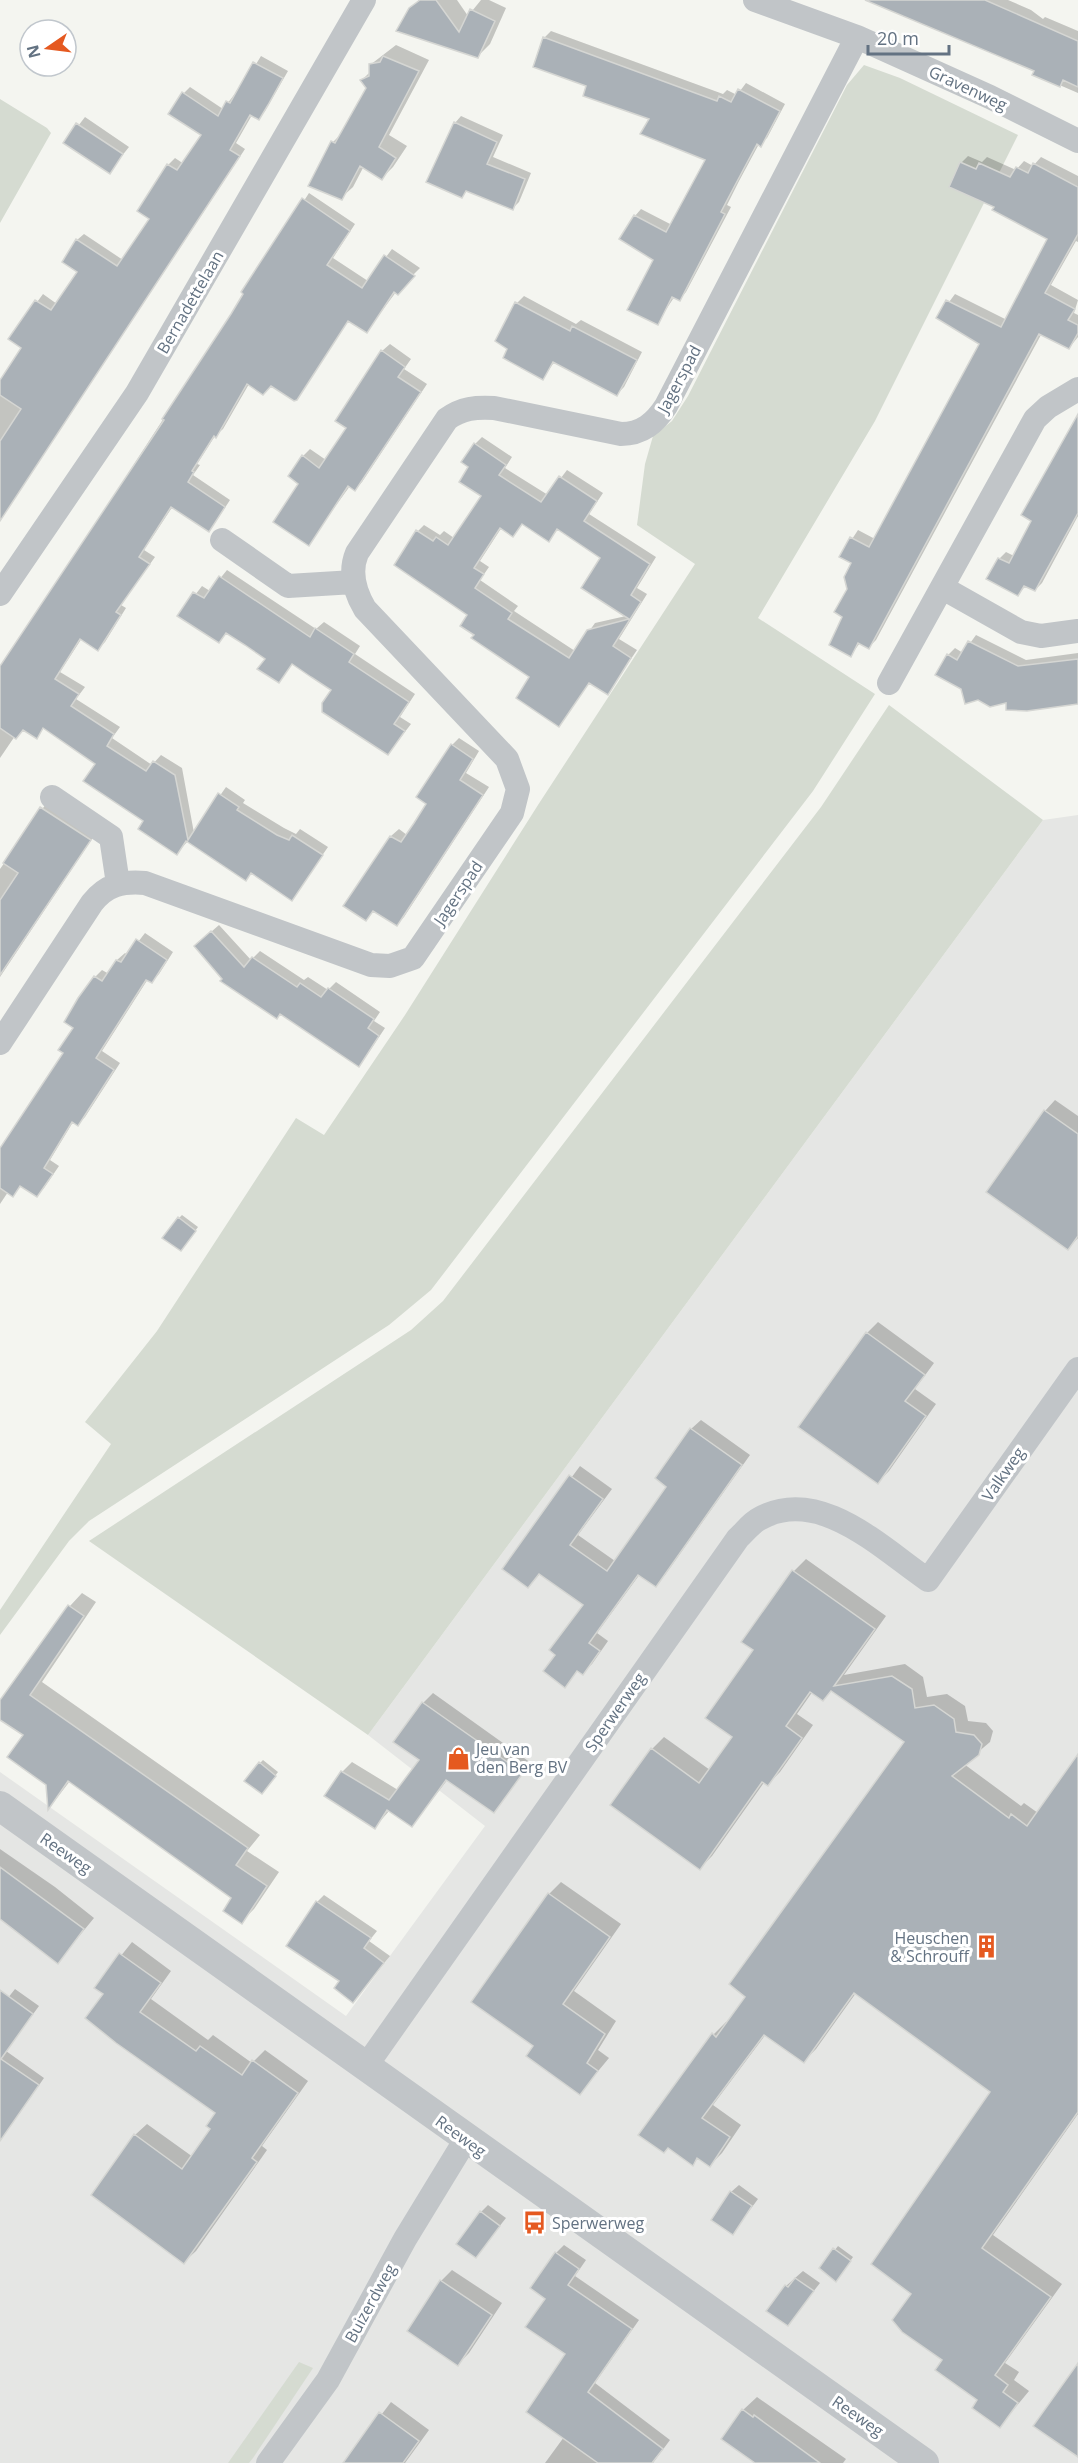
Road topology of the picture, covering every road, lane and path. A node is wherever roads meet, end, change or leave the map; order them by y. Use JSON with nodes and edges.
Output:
{"nodes":[{"id":1,"x":364,"y":0,"type":"edge"},
{"id":2,"x":755,"y":0,"type":"edge"},
{"id":3,"x":856,"y":37,"type":"junction"},
{"id":4,"x":1078,"y":141,"type":"edge"},
{"id":5,"x":1078,"y":389,"type":"edge"},
{"id":6,"x":222,"y":540,"type":"dead end"},
{"id":7,"x":354,"y":582,"type":"junction"},
{"id":8,"x":943,"y":588,"type":"junction"},
{"id":9,"x":0,"y":594,"type":"edge"},
{"id":10,"x":1078,"y":631,"type":"edge"},
{"id":11,"x":889,"y":683,"type":"dead end"},
{"id":12,"x":52,"y":797,"type":"dead end"},
{"id":13,"x":118,"y":884,"type":"junction"},
{"id":14,"x":0,"y":1043,"type":"edge"},
{"id":15,"x":1078,"y":1369,"type":"edge"},
{"id":16,"x":928,"y":1580,"type":"joint"},
{"id":17,"x":0,"y":1806,"type":"edge"},
{"id":18,"x":366,"y":2066,"type":"junction"},
{"id":19,"x":466,"y":2139,"type":"junction"},
{"id":20,"x":268,"y":2463,"type":"edge"},
{"id":21,"x":924,"y":2463,"type":"edge"}],
"edges":[{"from":1,"to":9,"type":"street","name":"Bernadettelaan"},
{"from":2,"to":3,"type":"street","name":"Gravenweg"},
{"from":3,"to":4,"type":"street","name":"Gravenweg"},
{"from":3,"to":7,"type":"street","name":"Jagerspad"},
{"from":5,"to":8,"type":"street"},
{"from":6,"to":7,"type":"street"},
{"from":7,"to":13,"type":"street","name":"Jagerspad"},
{"from":8,"to":10,"type":"street"},
{"from":8,"to":11,"type":"street"},
{"from":12,"to":13,"type":"street"},
{"from":13,"to":14,"type":"street"},
{"from":15,"to":16,"type":"street","name":"Valkweg"},
{"from":16,"to":18,"type":"street","name":"Sperwerweg"},
{"from":17,"to":18,"type":"street","name":"Reeweg"},
{"from":18,"to":19,"type":"street","name":"Reeweg"},
{"from":19,"to":20,"type":"street","name":"Buizerdweg"},
{"from":19,"to":21,"type":"street","name":"Reeweg"}]}
